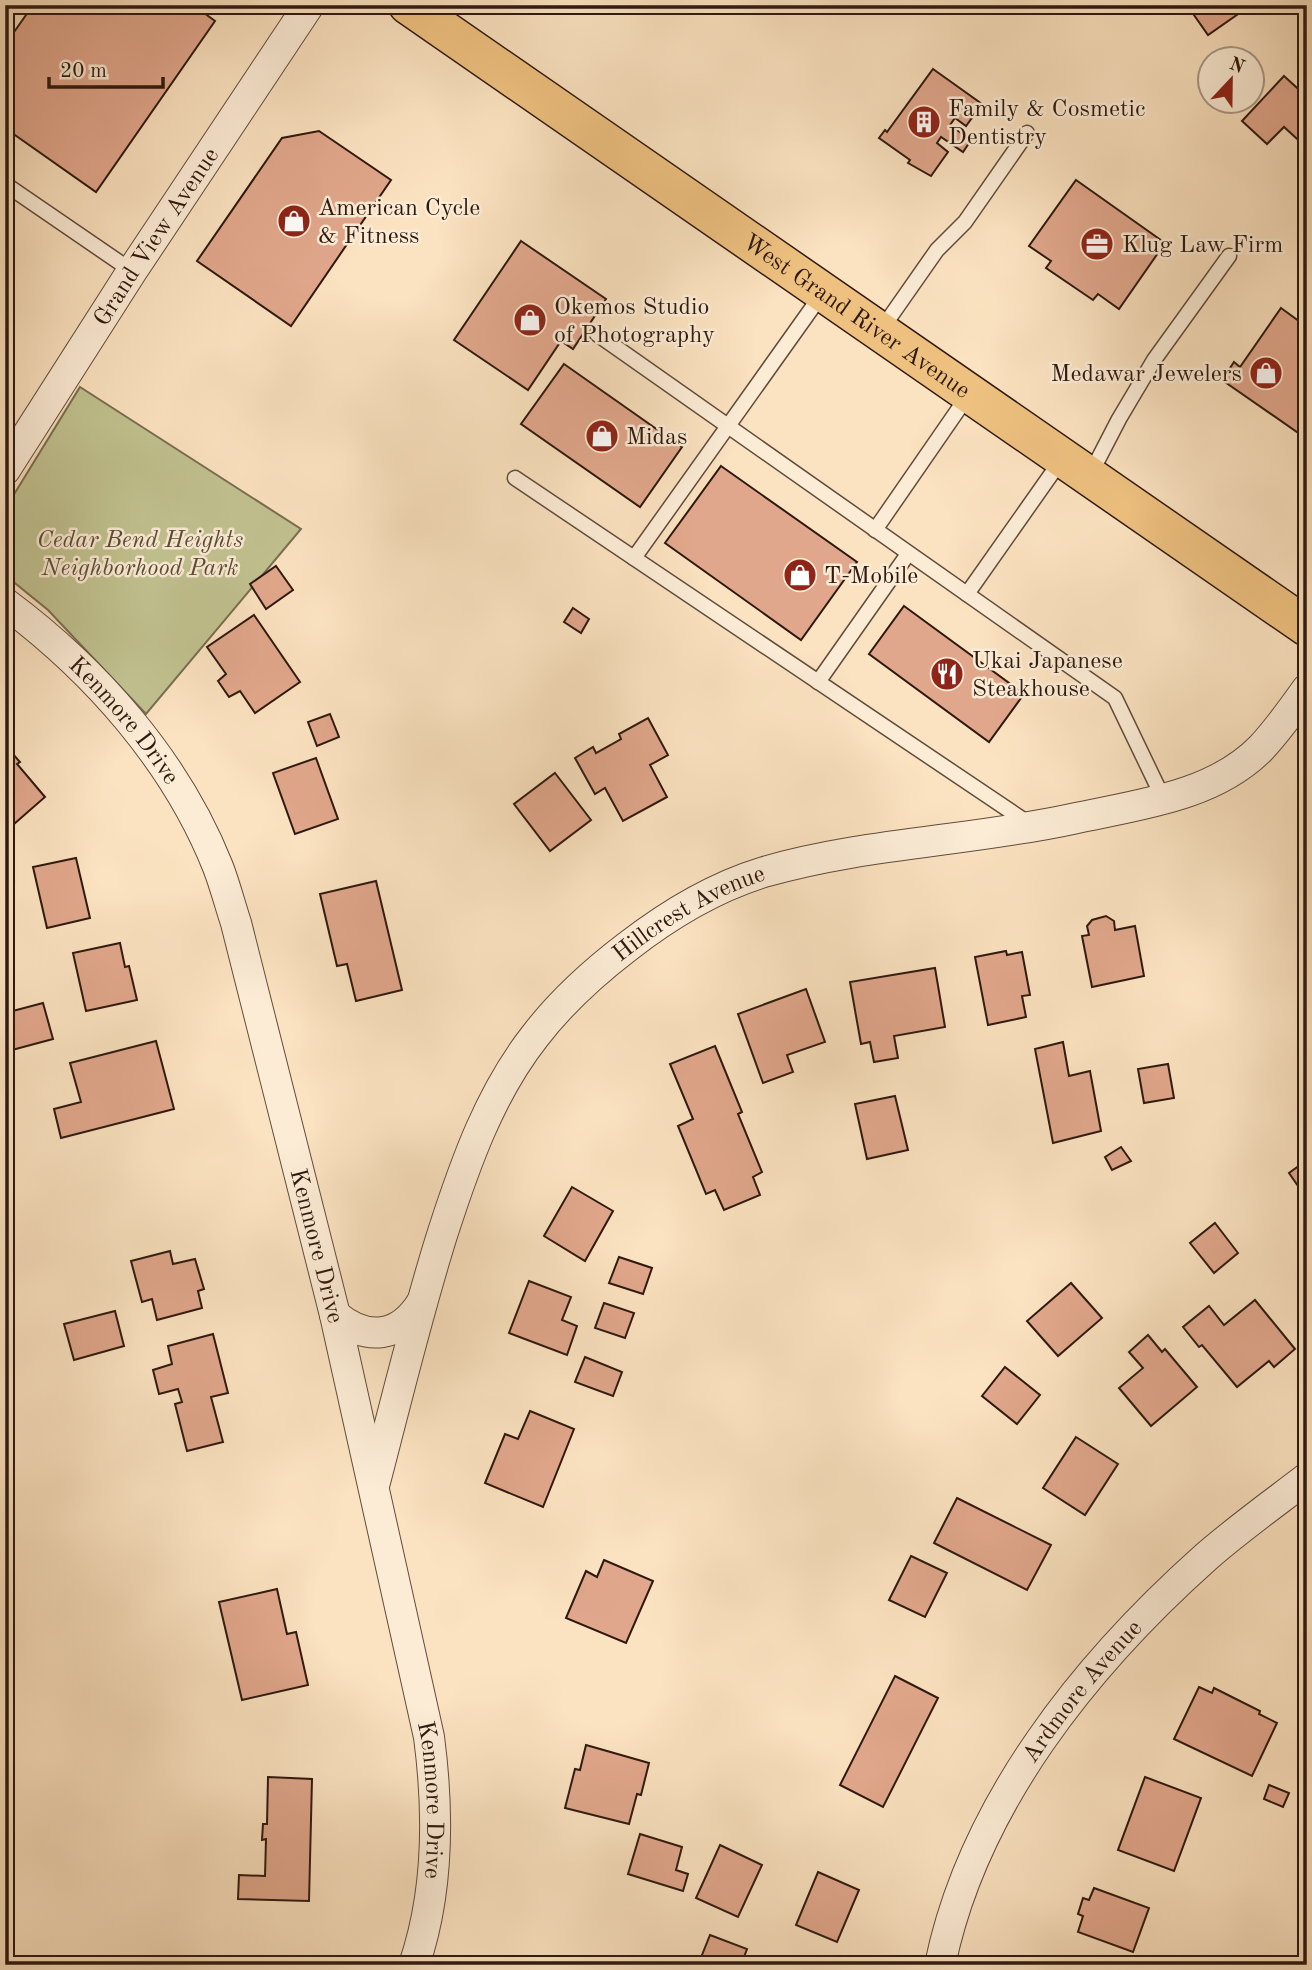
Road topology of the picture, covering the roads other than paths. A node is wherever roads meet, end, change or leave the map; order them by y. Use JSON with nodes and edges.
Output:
{"nodes":[{"id":1,"x":309,"y":5,"type":"edge"},
{"id":2,"x":408,"y":5,"type":"edge"},
{"id":3,"x":1027,"y":133,"type":"dead end"},
{"id":4,"x":5,"y":184,"type":"edge"},
{"id":5,"x":1229,"y":256,"type":"dead end"},
{"id":6,"x":132,"y":271,"type":"junction"},
{"id":7,"x":824,"y":292,"type":"junction"},
{"id":8,"x":880,"y":331,"type":"junction"},
{"id":9,"x":597,"y":334,"type":"dead end"},
{"id":10,"x":970,"y":393,"type":"junction"},
{"id":11,"x":727,"y":426,"type":"junction"},
{"id":12,"x":1076,"y":467,"type":"junction"},
{"id":13,"x":5,"y":470,"type":"edge"},
{"id":14,"x":515,"y":478,"type":"dead end"},
{"id":15,"x":875,"y":530,"type":"junction"},
{"id":16,"x":908,"y":554,"type":"junction"},
{"id":17,"x":634,"y":558,"type":"junction"},
{"id":18,"x":967,"y":594,"type":"junction"},
{"id":19,"x":5,"y":603,"type":"edge"},
{"id":20,"x":1307,"y":626,"type":"edge"},
{"id":21,"x":818,"y":682,"type":"junction"},
{"id":22,"x":1307,"y":690,"type":"edge"},
{"id":23,"x":1163,"y":799,"type":"junction"},
{"id":24,"x":1034,"y":827,"type":"junction"},
{"id":25,"x":426,"y":1288,"type":"junction"},
{"id":26,"x":335,"y":1315,"type":"junction"},
{"id":27,"x":1307,"y":1478,"type":"edge"},
{"id":28,"x":374,"y":1485,"type":"junction"},
{"id":29,"x":414,"y":1965,"type":"edge"},
{"id":30,"x":940,"y":1965,"type":"edge"}],
"edges":[{"from":1,"to":6,"type":"street","name":"Grand View Avenue"},
{"from":2,"to":7,"type":"main road","name":"West Grand River Avenue"},
{"from":3,"to":8,"type":"lane"},
{"from":4,"to":6,"type":"lane"},
{"from":5,"to":12,"type":"lane"},
{"from":6,"to":13,"type":"street","name":"Grand View Avenue"},
{"from":7,"to":8,"type":"main road","name":"West Grand River Avenue"},
{"from":7,"to":11,"type":"lane"},
{"from":8,"to":10,"type":"main road","name":"West Grand River Avenue"},
{"from":9,"to":11,"type":"lane"},
{"from":10,"to":12,"type":"main road","name":"West Grand River Avenue"},
{"from":10,"to":15,"type":"lane"},
{"from":11,"to":15,"type":"lane"},
{"from":11,"to":17,"type":"lane"},
{"from":12,"to":18,"type":"lane"},
{"from":12,"to":20,"type":"main road","name":"West Grand River Avenue"},
{"from":14,"to":17,"type":"lane"},
{"from":15,"to":16,"type":"lane"},
{"from":16,"to":18,"type":"lane"},
{"from":16,"to":21,"type":"lane"},
{"from":17,"to":21,"type":"lane"},
{"from":18,"to":23,"type":"lane"},
{"from":19,"to":26,"type":"street","name":"Kenmore Drive"},
{"from":21,"to":24,"type":"lane"},
{"from":22,"to":23,"type":"street","name":"Hillcrest Avenue"},
{"from":23,"to":24,"type":"street","name":"Hillcrest Avenue"},
{"from":24,"to":25,"type":"street","name":"Hillcrest Avenue"},
{"from":25,"to":26,"type":"street"},
{"from":25,"to":28,"type":"street","name":"Hillcrest Avenue"},
{"from":26,"to":28,"type":"street","name":"Kenmore Drive"},
{"from":27,"to":30,"type":"street","name":"Ardmore Avenue"},
{"from":28,"to":29,"type":"street","name":"Kenmore Drive"}]}
